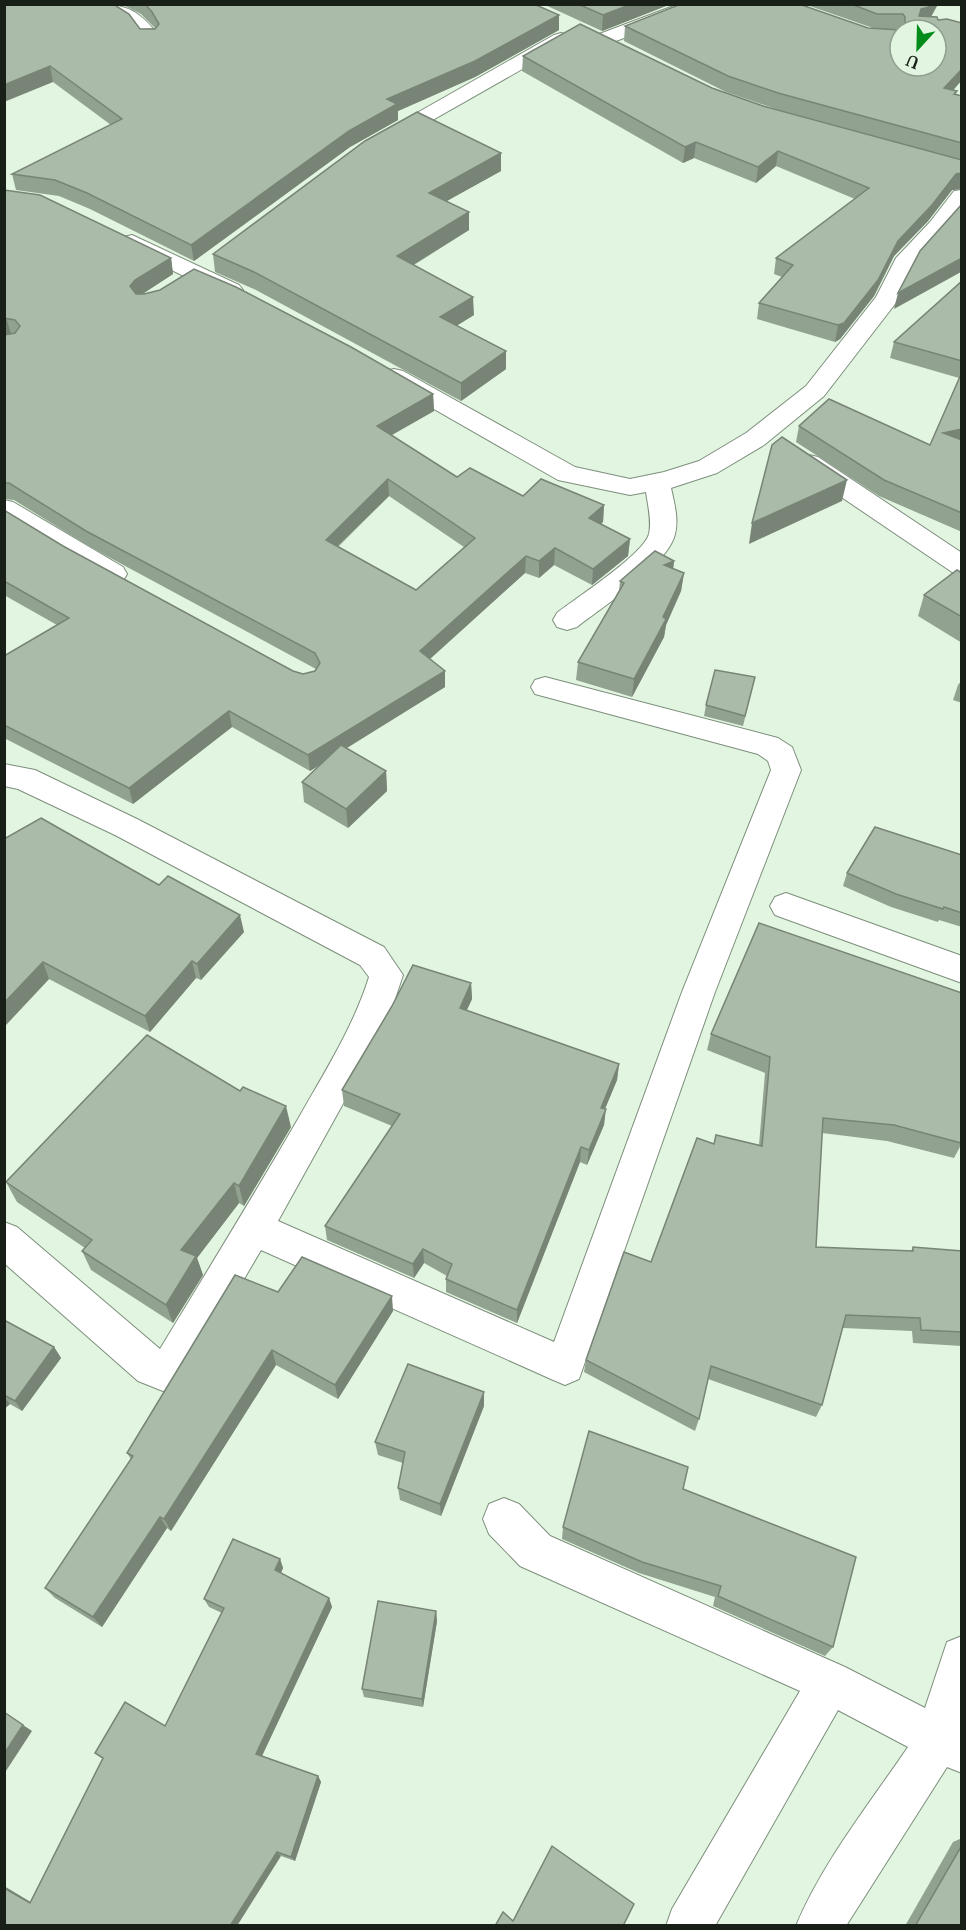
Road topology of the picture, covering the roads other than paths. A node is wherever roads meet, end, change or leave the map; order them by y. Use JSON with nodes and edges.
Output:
{"nodes":[{"id":1,"x":104,"y":4,"type":"edge"},
{"id":2,"x":696,"y":4,"type":"edge"},
{"id":3,"x":558,"y":21,"type":"edge"},
{"id":4,"x":588,"y":34,"type":"junction"},
{"id":5,"x":150,"y":38,"type":"edge"},
{"id":6,"x":621,"y":51,"type":"edge"},
{"id":7,"x":368,"y":148,"type":"edge"},
{"id":8,"x":962,"y":196,"type":"edge"},
{"id":9,"x":112,"y":232,"type":"edge"},
{"id":10,"x":247,"y":297,"type":"edge"},
{"id":11,"x":371,"y":363,"type":"edge"},
{"id":12,"x":778,"y":443,"type":"junction"},
{"id":13,"x":657,"y":482,"type":"junction"},
{"id":14,"x":4,"y":508,"type":"edge"},
{"id":15,"x":962,"y":566,"type":"edge"},
{"id":16,"x":138,"y":588,"type":"edge"},
{"id":17,"x":567,"y":620,"type":"dead end"},
{"id":18,"x":545,"y":687,"type":"dead end"},
{"id":19,"x":4,"y":775,"type":"edge"},
{"id":20,"x":786,"y":906,"type":"dead end"},
{"id":21,"x":962,"y":970,"type":"edge"},
{"id":22,"x":255,"y":1229,"type":"junction"},
{"id":23,"x":4,"y":1239,"type":"edge"},
{"id":24,"x":504,"y":1519,"type":"dead end"},
{"id":25,"x":962,"y":1657,"type":"edge"},
{"id":26,"x":830,"y":1682,"type":"junction"},
{"id":27,"x":950,"y":1746,"type":"edge"},
{"id":28,"x":689,"y":1926,"type":"edge"},
{"id":29,"x":819,"y":1926,"type":"edge"}],
"edges":[{"from":1,"to":5,"type":"street"},
{"from":2,"to":4,"type":"street"},
{"from":3,"to":4,"type":"street"},
{"from":4,"to":6,"type":"street"},
{"from":4,"to":7,"type":"street"},
{"from":8,"to":12,"type":"street"},
{"from":9,"to":10,"type":"street"},
{"from":11,"to":13,"type":"street"},
{"from":12,"to":13,"type":"street"},
{"from":12,"to":15,"type":"street"},
{"from":13,"to":17,"type":"street"},
{"from":14,"to":16,"type":"street"},
{"from":18,"to":22,"type":"street"},
{"from":19,"to":22,"type":"street"},
{"from":20,"to":21,"type":"street"},
{"from":22,"to":23,"type":"street"},
{"from":24,"to":26,"type":"street"},
{"from":25,"to":27,"type":"street"},
{"from":26,"to":27,"type":"street"},
{"from":26,"to":28,"type":"street"},
{"from":27,"to":29,"type":"street"}]}
